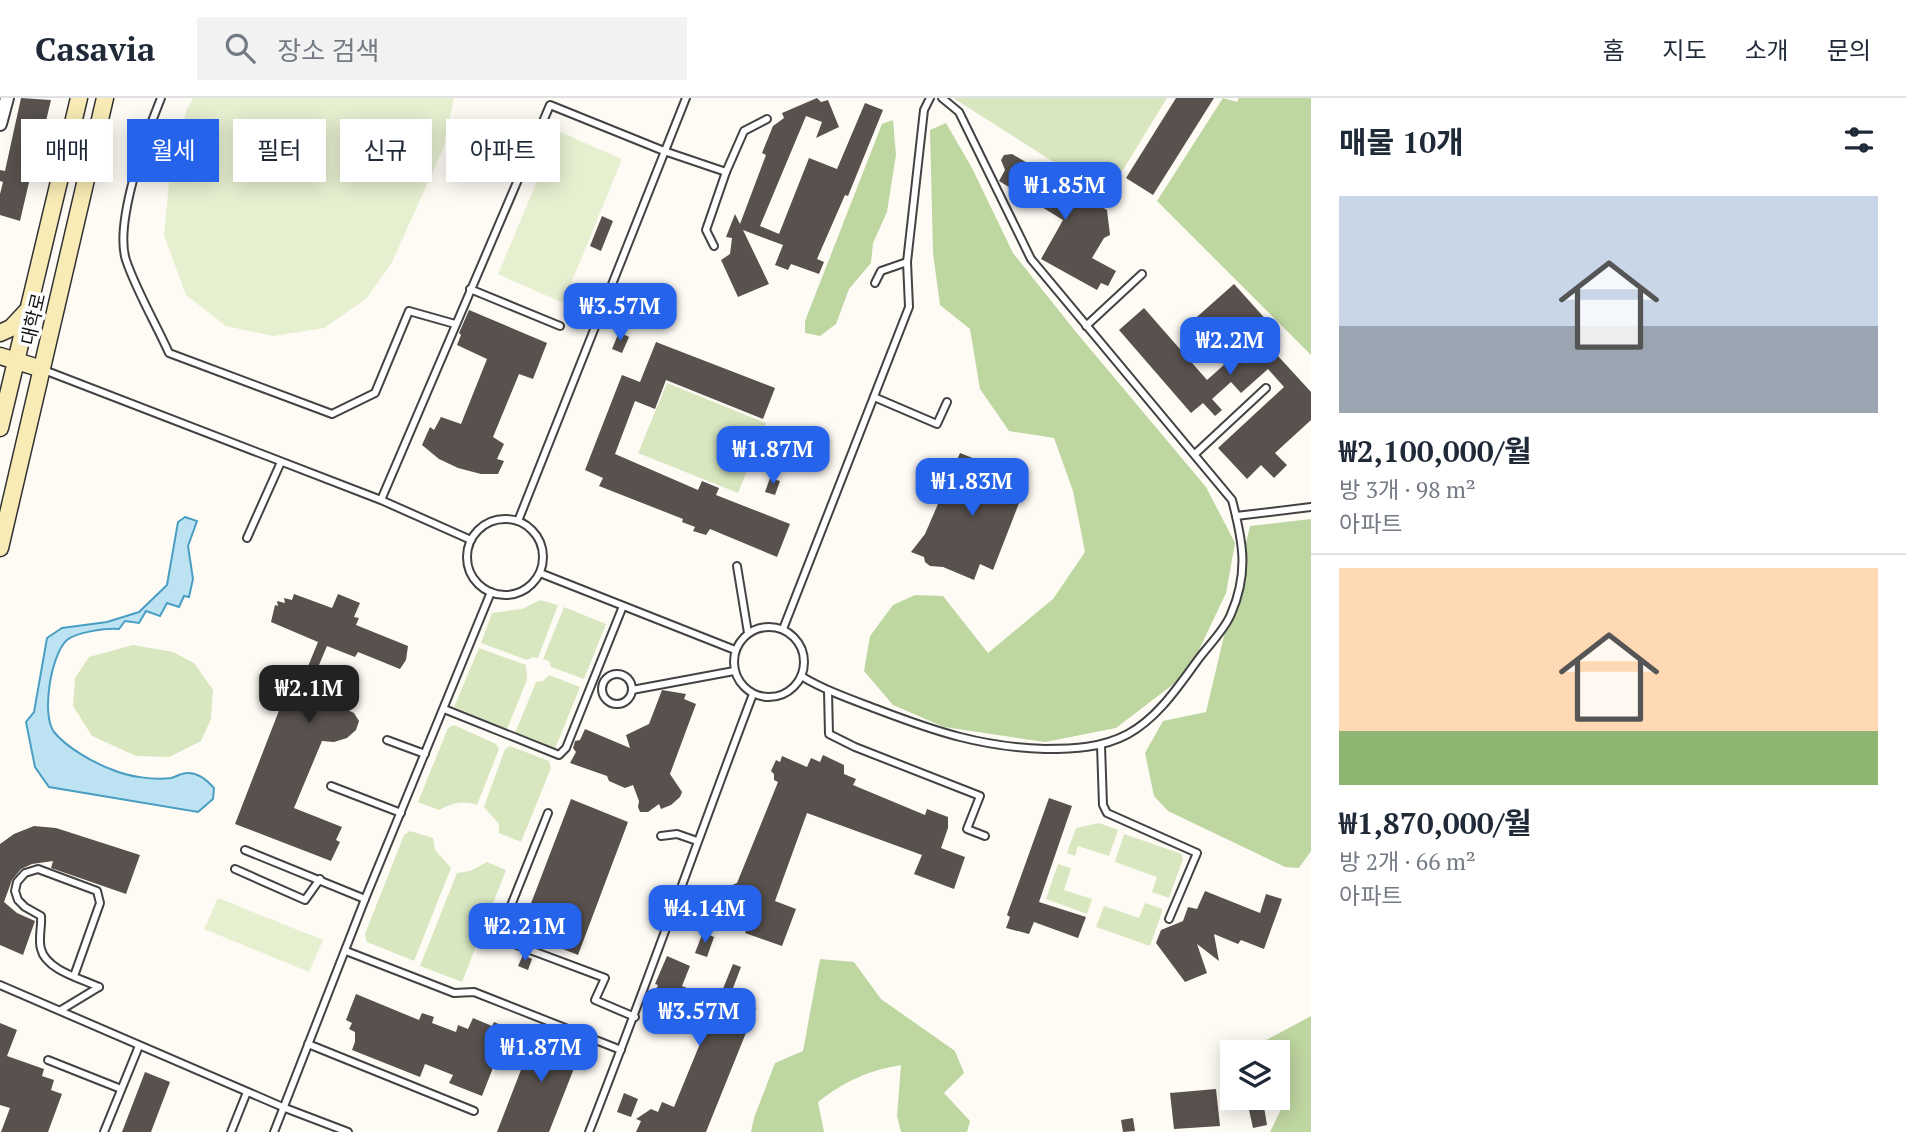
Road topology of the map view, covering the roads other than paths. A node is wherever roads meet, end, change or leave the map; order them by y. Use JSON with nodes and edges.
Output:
{"nodes":[{"id":1,"x":7,"y":98,"type":"edge"},
{"id":2,"x":79,"y":98,"type":"edge"},
{"id":3,"x":105,"y":98,"type":"edge"},
{"id":4,"x":161,"y":98,"type":"edge"},
{"id":5,"x":686,"y":98,"type":"edge"},
{"id":6,"x":930,"y":98,"type":"edge"},
{"id":7,"x":942,"y":98,"type":"edge"},
{"id":8,"x":768,"y":119,"type":"dead end"},
{"id":9,"x":0,"y":124,"type":"edge"},
{"id":10,"x":664,"y":151,"type":"junction"},
{"id":11,"x":726,"y":173,"type":"junction"},
{"id":12,"x":714,"y":246,"type":"dead end"},
{"id":13,"x":907,"y":262,"type":"junction"},
{"id":14,"x":1142,"y":274,"type":"dead end"},
{"id":15,"x":875,"y":283,"type":"dead end"},
{"id":16,"x":470,"y":289,"type":"junction"},
{"id":17,"x":28,"y":310,"type":"junction"},
{"id":18,"x":455,"y":324,"type":"junction"},
{"id":19,"x":560,"y":326,"type":"dead end"},
{"id":20,"x":1086,"y":326,"type":"junction"},
{"id":21,"x":0,"y":333,"type":"edge"},
{"id":22,"x":8,"y":359,"type":"edge"},
{"id":23,"x":42,"y":369,"type":"junction"},
{"id":24,"x":1266,"y":388,"type":"dead end"},
{"id":25,"x":0,"y":393,"type":"edge"},
{"id":26,"x":874,"y":397,"type":"junction"},
{"id":27,"x":947,"y":402,"type":"dead end"},
{"id":28,"x":1,"y":422,"type":"edge"},
{"id":29,"x":1195,"y":454,"type":"junction"},
{"id":30,"x":281,"y":462,"type":"junction"},
{"id":31,"x":381,"y":500,"type":"junction"},
{"id":32,"x":1311,"y":507,"type":"edge"},
{"id":33,"x":1236,"y":516,"type":"junction"},
{"id":34,"x":518,"y":522,"type":"junction"},
{"id":35,"x":247,"y":537,"type":"dead end"},
{"id":36,"x":471,"y":540,"type":"junction"},
{"id":37,"x":0,"y":548,"type":"edge"},
{"id":38,"x":737,"y":566,"type":"dead end"},
{"id":39,"x":540,"y":573,"type":"junction"},
{"id":40,"x":491,"y":592,"type":"junction"},
{"id":41,"x":623,"y":606,"type":"junction"},
{"id":42,"x":783,"y":629,"type":"junction"},
{"id":43,"x":748,"y":633,"type":"junction"},
{"id":44,"x":735,"y":650,"type":"junction"},
{"id":45,"x":734,"y":671,"type":"junction"},
{"id":46,"x":802,"y":676,"type":"junction"},
{"id":47,"x":632,"y":690,"type":"junction"},
{"id":48,"x":828,"y":691,"type":"junction"},
{"id":49,"x":753,"y":694,"type":"junction"},
{"id":50,"x":444,"y":709,"type":"junction"},
{"id":51,"x":387,"y":740,"type":"dead end"},
{"id":52,"x":1101,"y":745,"type":"junction"},
{"id":53,"x":425,"y":754,"type":"junction"},
{"id":54,"x":331,"y":786,"type":"dead end"},
{"id":55,"x":401,"y":813,"type":"junction"},
{"id":56,"x":548,"y":813,"type":"dead end"},
{"id":57,"x":662,"y":836,"type":"dead end"},
{"id":58,"x":985,"y":836,"type":"dead end"},
{"id":59,"x":697,"y":841,"type":"junction"},
{"id":60,"x":246,"y":850,"type":"dead end"},
{"id":61,"x":235,"y":869,"type":"dead end"},
{"id":62,"x":320,"y":879,"type":"junction"},
{"id":63,"x":365,"y":899,"type":"junction"},
{"id":64,"x":1169,"y":919,"type":"dead end"},
{"id":65,"x":346,"y":951,"type":"junction"},
{"id":66,"x":74,"y":976,"type":"junction"},
{"id":67,"x":0,"y":985,"type":"edge"},
{"id":68,"x":61,"y":1010,"type":"junction"},
{"id":69,"x":635,"y":1017,"type":"junction"},
{"id":70,"x":308,"y":1044,"type":"junction"},
{"id":71,"x":139,"y":1046,"type":"junction"},
{"id":72,"x":621,"y":1050,"type":"junction"},
{"id":73,"x":48,"y":1060,"type":"dead end"},
{"id":74,"x":121,"y":1088,"type":"junction"},
{"id":75,"x":247,"y":1092,"type":"junction"},
{"id":76,"x":285,"y":1108,"type":"junction"},
{"id":77,"x":474,"y":1111,"type":"dead end"},
{"id":78,"x":104,"y":1132,"type":"edge"},
{"id":79,"x":231,"y":1132,"type":"edge"},
{"id":80,"x":274,"y":1132,"type":"edge"},
{"id":81,"x":348,"y":1132,"type":"edge"},
{"id":82,"x":589,"y":1132,"type":"edge"}],
"edges":[{"from":1,"to":9,"type":"street"},
{"from":2,"to":17,"type":"street","name":"대학로"},
{"from":3,"to":23,"type":"street","name":"대학로"},
{"from":4,"to":18,"type":"lane"},
{"from":5,"to":10,"type":"lane"},
{"from":6,"to":13,"type":"lane"},
{"from":7,"to":20,"type":"lane"},
{"from":8,"to":11,"type":"lane"},
{"from":10,"to":11,"type":"lane"},
{"from":10,"to":16,"type":"lane"},
{"from":10,"to":34,"type":"lane"},
{"from":11,"to":12,"type":"lane"},
{"from":13,"to":15,"type":"lane"},
{"from":13,"to":26,"type":"lane"},
{"from":14,"to":20,"type":"lane"},
{"from":16,"to":18,"type":"lane"},
{"from":16,"to":19,"type":"lane"},
{"from":17,"to":21,"type":"street"},
{"from":17,"to":22,"type":"street","name":"대학로"},
{"from":18,"to":31,"type":"lane"},
{"from":20,"to":29,"type":"lane"},
{"from":22,"to":23,"type":"street"},
{"from":22,"to":28,"type":"street","name":"대학로"},
{"from":23,"to":30,"type":"lane"},
{"from":23,"to":37,"type":"street","name":"대학로"},
{"from":24,"to":29,"type":"lane"},
{"from":25,"to":28,"type":"street"},
{"from":26,"to":27,"type":"lane"},
{"from":26,"to":42,"type":"lane"},
{"from":29,"to":33,"type":"lane"},
{"from":30,"to":31,"type":"lane"},
{"from":30,"to":35,"type":"lane"},
{"from":31,"to":36,"type":"lane"},
{"from":32,"to":33,"type":"lane"},
{"from":33,"to":52,"type":"lane"},
{"from":34,"to":36,"type":"lane"},
{"from":34,"to":39,"type":"lane"},
{"from":36,"to":40,"type":"lane"},
{"from":38,"to":43,"type":"lane"},
{"from":39,"to":40,"type":"lane"},
{"from":39,"to":41,"type":"lane"},
{"from":40,"to":50,"type":"lane"},
{"from":41,"to":44,"type":"lane"},
{"from":41,"to":50,"type":"lane"},
{"from":42,"to":43,"type":"lane"},
{"from":42,"to":46,"type":"lane"},
{"from":43,"to":44,"type":"lane"},
{"from":44,"to":45,"type":"lane"},
{"from":45,"to":47,"type":"lane"},
{"from":45,"to":49,"type":"lane"},
{"from":46,"to":48,"type":"lane"},
{"from":46,"to":49,"type":"lane"},
{"from":47,"to":47,"type":"lane"},
{"from":48,"to":52,"type":"lane"},
{"from":48,"to":58,"type":"lane"},
{"from":49,"to":59,"type":"lane"},
{"from":50,"to":53,"type":"lane"},
{"from":51,"to":53,"type":"lane"},
{"from":52,"to":64,"type":"lane"},
{"from":53,"to":55,"type":"lane"},
{"from":54,"to":55,"type":"lane"},
{"from":55,"to":63,"type":"lane"},
{"from":56,"to":69,"type":"lane"},
{"from":57,"to":59,"type":"lane"},
{"from":59,"to":69,"type":"lane"},
{"from":60,"to":62,"type":"lane"},
{"from":61,"to":62,"type":"lane"},
{"from":62,"to":63,"type":"lane"},
{"from":63,"to":65,"type":"lane"},
{"from":65,"to":70,"type":"lane"},
{"from":65,"to":72,"type":"lane"},
{"from":66,"to":66,"type":"lane"},
{"from":66,"to":68,"type":"lane"},
{"from":67,"to":68,"type":"lane"},
{"from":68,"to":71,"type":"lane"},
{"from":69,"to":72,"type":"lane"},
{"from":70,"to":76,"type":"lane"},
{"from":70,"to":77,"type":"lane"},
{"from":71,"to":74,"type":"lane"},
{"from":71,"to":75,"type":"lane"},
{"from":72,"to":82,"type":"lane"},
{"from":73,"to":74,"type":"lane"},
{"from":74,"to":78,"type":"lane"},
{"from":75,"to":76,"type":"lane"},
{"from":75,"to":79,"type":"lane"},
{"from":76,"to":80,"type":"lane"},
{"from":76,"to":81,"type":"lane"}]}
